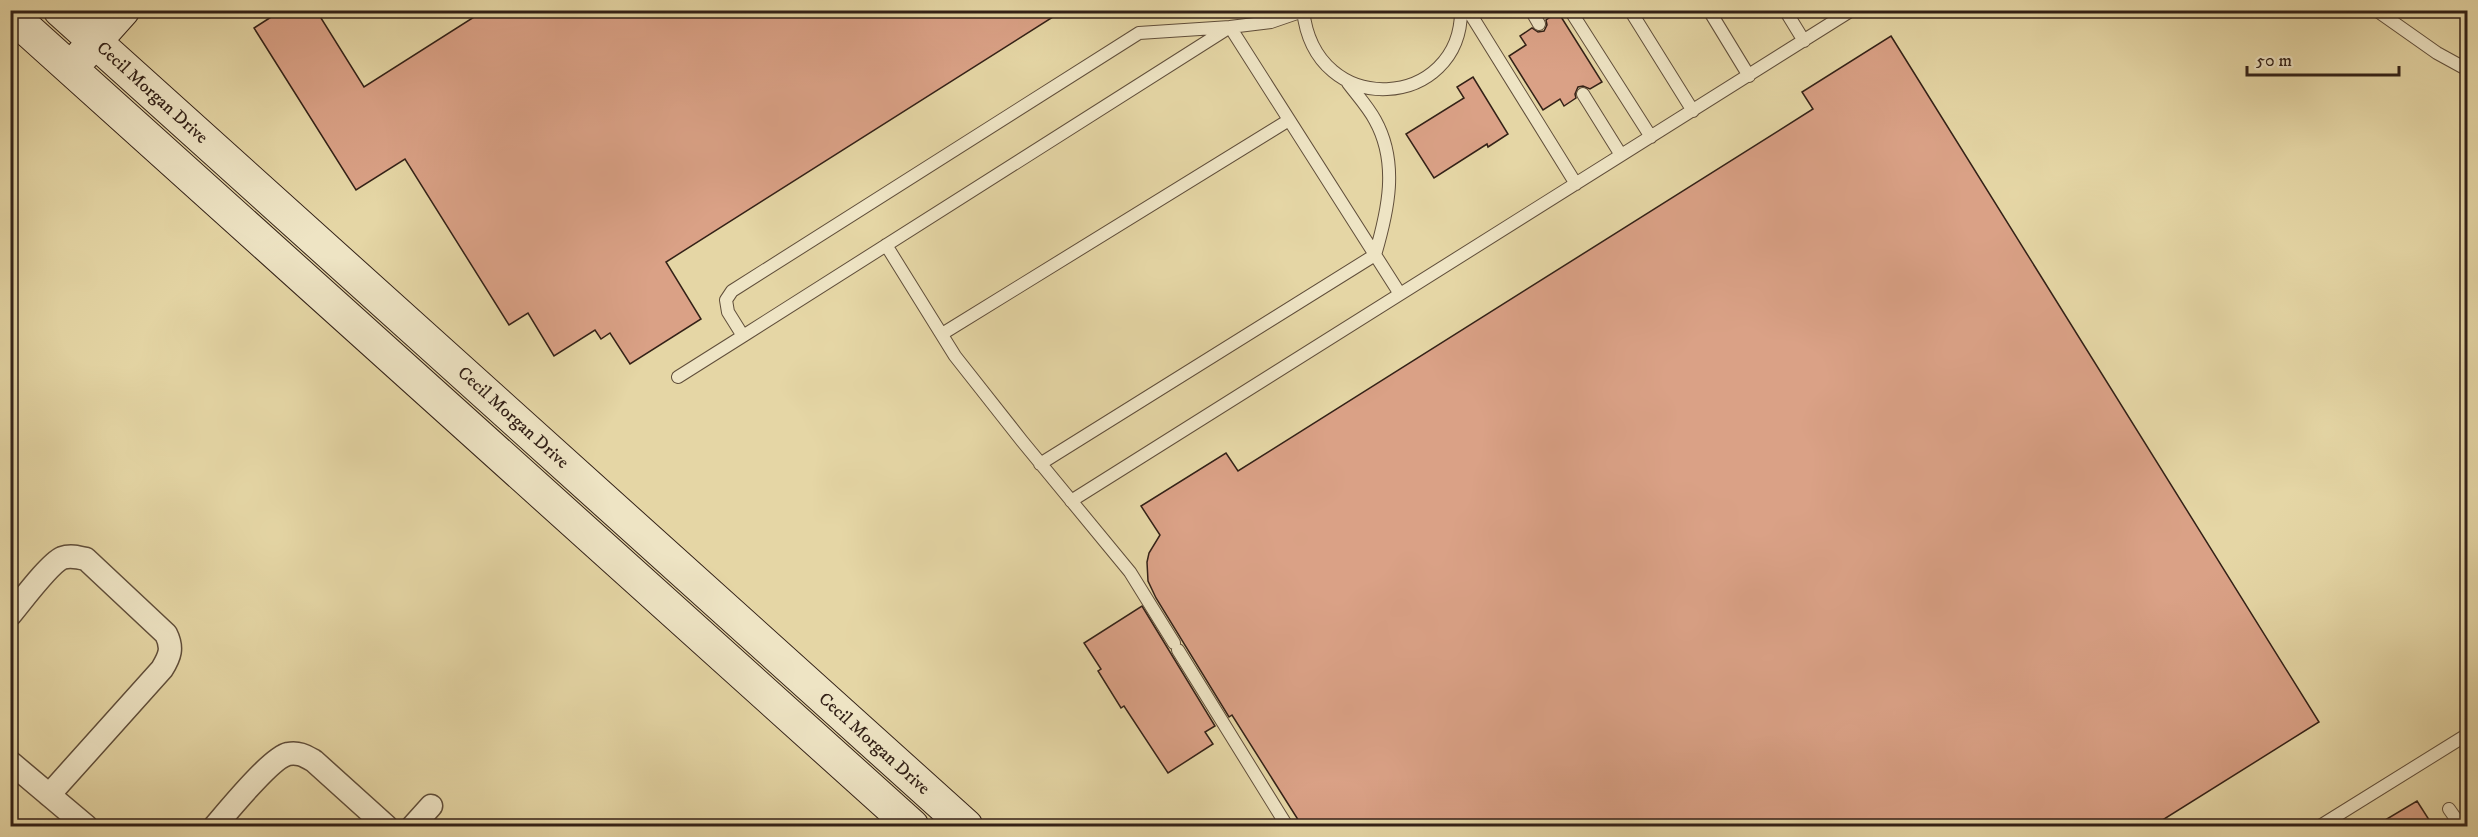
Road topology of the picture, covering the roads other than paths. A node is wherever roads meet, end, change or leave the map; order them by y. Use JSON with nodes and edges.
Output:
{"nodes":[{"id":1,"x":60,"y":10,"type":"edge"},
{"id":2,"x":123,"y":10,"type":"edge"},
{"id":3,"x":1461,"y":10,"type":"edge"},
{"id":4,"x":1468,"y":10,"type":"edge"},
{"id":5,"x":1531,"y":10,"type":"edge"},
{"id":6,"x":1570,"y":10,"type":"edge"},
{"id":7,"x":1630,"y":10,"type":"edge"},
{"id":8,"x":1785,"y":10,"type":"edge"},
{"id":9,"x":1852,"y":10,"type":"edge"},
{"id":10,"x":2376,"y":10,"type":"edge"},
{"id":11,"x":1303,"y":11,"type":"edge"},
{"id":12,"x":1710,"y":12,"type":"dead end"},
{"id":13,"x":10,"y":14,"type":"edge"},
{"id":14,"x":1539,"y":24,"type":"dead end"},
{"id":15,"x":1230,"y":27,"type":"junction"},
{"id":16,"x":1804,"y":41,"type":"junction"},
{"id":17,"x":95,"y":42,"type":"junction"},
{"id":18,"x":71,"y":69,"type":"junction"},
{"id":19,"x":2468,"y":70,"type":"edge"},
{"id":20,"x":1749,"y":76,"type":"junction"},
{"id":21,"x":1348,"y":83,"type":"junction"},
{"id":22,"x":1583,"y":94,"type":"dead end"},
{"id":23,"x":1693,"y":111,"type":"junction"},
{"id":24,"x":1289,"y":120,"type":"junction"},
{"id":25,"x":1651,"y":137,"type":"junction"},
{"id":26,"x":1621,"y":155,"type":"junction"},
{"id":27,"x":1576,"y":184,"type":"junction"},
{"id":28,"x":886,"y":245,"type":"junction"},
{"id":29,"x":1375,"y":255,"type":"junction"},
{"id":30,"x":1400,"y":294,"type":"junction"},
{"id":31,"x":942,"y":334,"type":"junction"},
{"id":32,"x":743,"y":336,"type":"junction"},
{"id":33,"x":678,"y":377,"type":"dead end"},
{"id":34,"x":1040,"y":464,"type":"junction"},
{"id":35,"x":1071,"y":501,"type":"junction"},
{"id":36,"x":10,"y":615,"type":"edge"},
{"id":37,"x":2468,"y":734,"type":"edge"},
{"id":38,"x":10,"y":762,"type":"edge"},
{"id":39,"x":49,"y":795,"type":"junction"},
{"id":40,"x":431,"y":806,"type":"dead end"},
{"id":41,"x":2450,"y":808,"type":"dead end"},
{"id":42,"x":86,"y":826,"type":"edge"},
{"id":43,"x":215,"y":826,"type":"edge"},
{"id":44,"x":387,"y":826,"type":"edge"},
{"id":45,"x":413,"y":826,"type":"edge"},
{"id":46,"x":912,"y":826,"type":"edge"},
{"id":47,"x":966,"y":826,"type":"edge"},
{"id":48,"x":1287,"y":826,"type":"edge"},
{"id":49,"x":2320,"y":826,"type":"edge"},
{"id":50,"x":2461,"y":826,"type":"edge"}],
"edges":[{"from":1,"to":17,"type":"street","name":"Cecil Morgan Drive"},
{"from":2,"to":17,"type":"street"},
{"from":3,"to":21,"type":"lane"},
{"from":4,"to":27,"type":"lane"},
{"from":5,"to":14,"type":"lane"},
{"from":6,"to":25,"type":"lane"},
{"from":7,"to":23,"type":"lane"},
{"from":8,"to":16,"type":"lane"},
{"from":9,"to":16,"type":"lane"},
{"from":10,"to":19,"type":"lane"},
{"from":11,"to":15,"type":"lane"},
{"from":11,"to":21,"type":"lane"},
{"from":12,"to":20,"type":"lane"},
{"from":13,"to":18,"type":"street","name":"Cecil Morgan Drive"},
{"from":15,"to":24,"type":"lane"},
{"from":15,"to":28,"type":"lane"},
{"from":15,"to":32,"type":"lane"},
{"from":16,"to":20,"type":"lane"},
{"from":17,"to":18,"type":"street"},
{"from":17,"to":47,"type":"street","name":"Cecil Morgan Drive"},
{"from":18,"to":46,"type":"street","name":"Cecil Morgan Drive"},
{"from":20,"to":23,"type":"lane"},
{"from":21,"to":29,"type":"lane"},
{"from":22,"to":26,"type":"lane"},
{"from":23,"to":25,"type":"lane"},
{"from":24,"to":29,"type":"lane"},
{"from":24,"to":31,"type":"lane"},
{"from":25,"to":26,"type":"lane"},
{"from":26,"to":27,"type":"lane"},
{"from":27,"to":30,"type":"lane"},
{"from":28,"to":31,"type":"lane"},
{"from":28,"to":32,"type":"lane"},
{"from":29,"to":30,"type":"lane"},
{"from":29,"to":34,"type":"lane"},
{"from":30,"to":35,"type":"lane"},
{"from":31,"to":34,"type":"lane"},
{"from":32,"to":33,"type":"lane"},
{"from":34,"to":35,"type":"lane"},
{"from":35,"to":48,"type":"lane"},
{"from":36,"to":39,"type":"street"},
{"from":37,"to":49,"type":"lane"},
{"from":38,"to":39,"type":"street"},
{"from":39,"to":42,"type":"street"},
{"from":40,"to":45,"type":"street"},
{"from":41,"to":50,"type":"lane"},
{"from":43,"to":44,"type":"street"}]}
